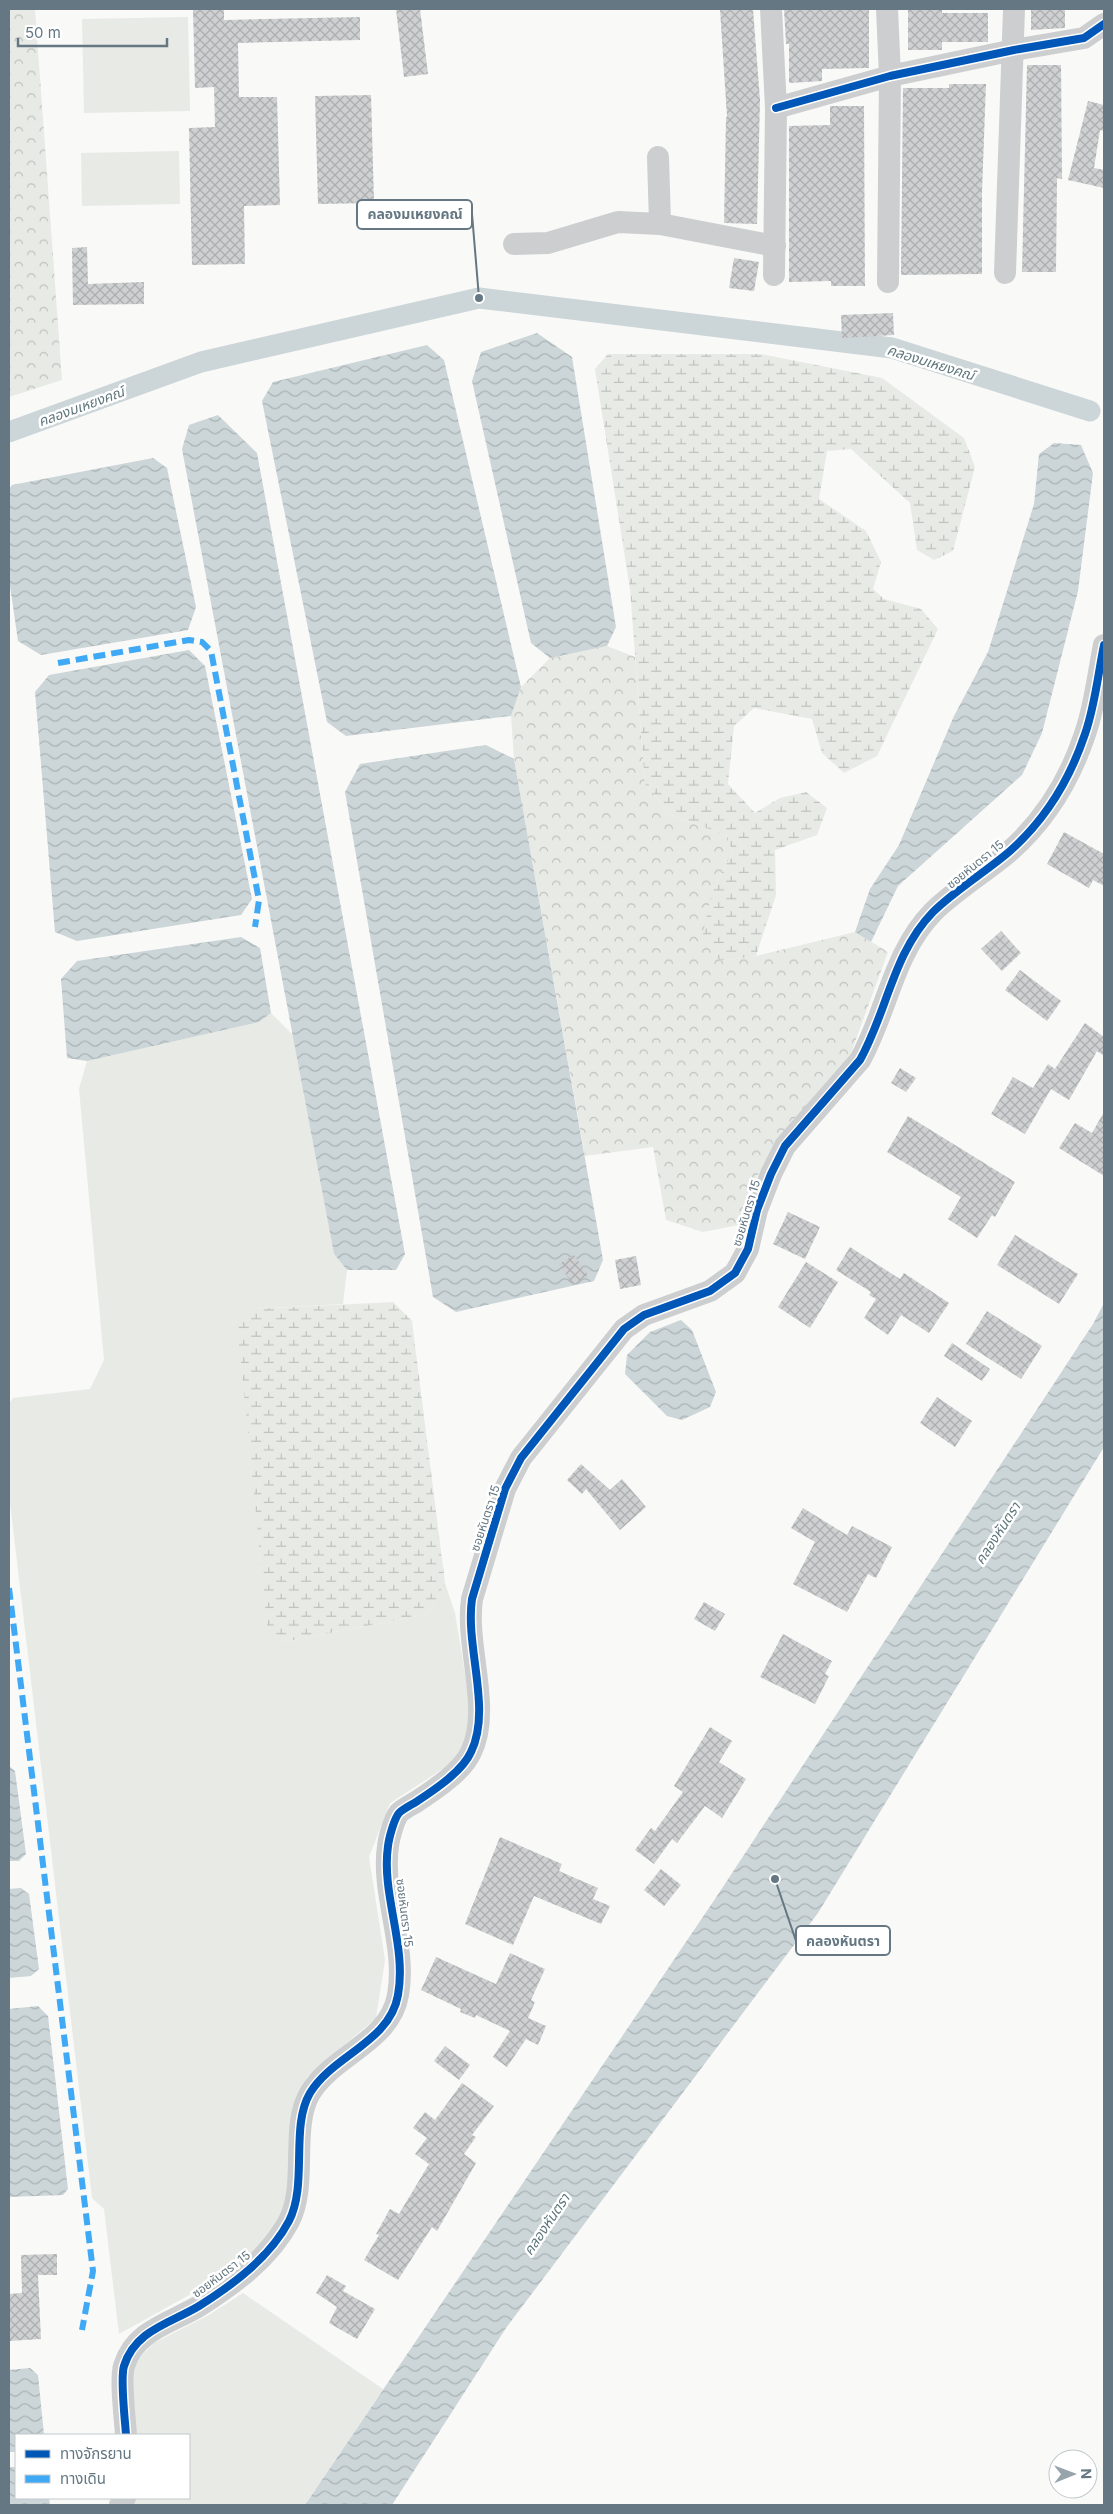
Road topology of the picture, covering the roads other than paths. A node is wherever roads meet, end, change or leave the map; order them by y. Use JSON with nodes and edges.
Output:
{"nodes":[{"id":1,"x":771,"y":9,"type":"edge"},
{"id":2,"x":887,"y":9,"type":"edge"},
{"id":3,"x":1014,"y":9,"type":"edge"},
{"id":4,"x":1104,"y":24,"type":"edge"},
{"id":5,"x":1014,"y":50,"type":"junction"},
{"id":6,"x":890,"y":76,"type":"junction"},
{"id":7,"x":776,"y":108,"type":"junction"},
{"id":8,"x":658,"y":158,"type":"dead end"},
{"id":9,"x":660,"y":224,"type":"junction"},
{"id":10,"x":514,"y":244,"type":"dead end"},
{"id":11,"x":775,"y":246,"type":"junction"},
{"id":12,"x":1005,"y":273,"type":"dead end"},
{"id":13,"x":774,"y":275,"type":"dead end"},
{"id":14,"x":888,"y":282,"type":"dead end"},
{"id":15,"x":1104,"y":646,"type":"edge"},
{"id":16,"x":126,"y":2434,"type":"edge"}],
"edges":[{"from":1,"to":7,"type":"street"},
{"from":2,"to":6,"type":"street"},
{"from":3,"to":5,"type":"street"},
{"from":4,"to":5,"type":"street"},
{"from":5,"to":6,"type":"street"},
{"from":5,"to":12,"type":"street"},
{"from":6,"to":7,"type":"street"},
{"from":6,"to":14,"type":"street"},
{"from":7,"to":11,"type":"street"},
{"from":8,"to":9,"type":"street"},
{"from":9,"to":10,"type":"street"},
{"from":9,"to":11,"type":"street"},
{"from":11,"to":13,"type":"street"},
{"from":15,"to":16,"type":"street","name":"ซอยหันตรา 15"}]}
